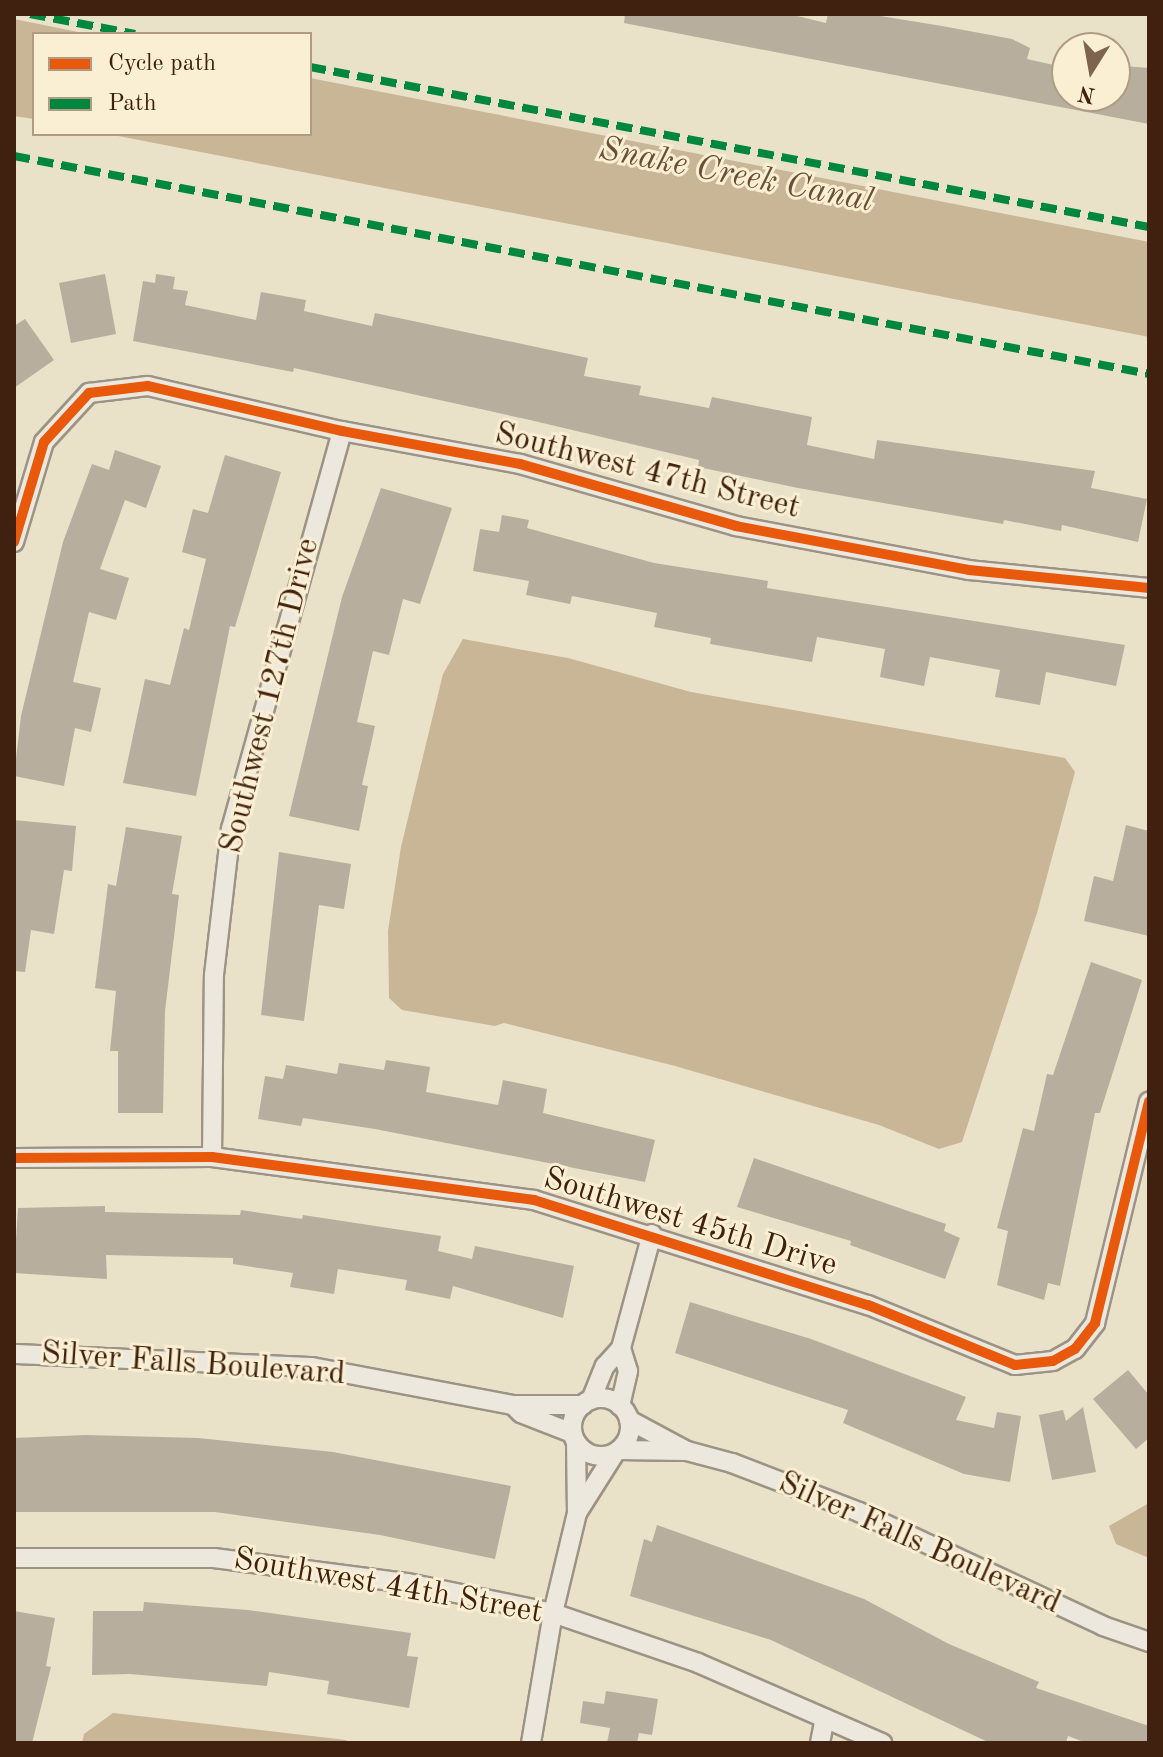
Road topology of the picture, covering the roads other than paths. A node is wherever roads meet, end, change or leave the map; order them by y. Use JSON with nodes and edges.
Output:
{"nodes":[{"id":1,"x":342,"y":431,"type":"junction"},
{"id":2,"x":14,"y":542,"type":"edge"},
{"id":3,"x":1149,"y":588,"type":"edge"},
{"id":4,"x":1149,"y":1101,"type":"edge"},
{"id":5,"x":212,"y":1157,"type":"junction"},
{"id":6,"x":14,"y":1158,"type":"edge"},
{"id":7,"x":652,"y":1234,"type":"junction"},
{"id":8,"x":621,"y":1348,"type":"junction"},
{"id":9,"x":14,"y":1354,"type":"edge"},
{"id":10,"x":587,"y":1402,"type":"junction"},
{"id":11,"x":513,"y":1405,"type":"junction"},
{"id":12,"x":624,"y":1413,"type":"junction"},
{"id":13,"x":574,"y":1438,"type":"junction"},
{"id":14,"x":617,"y":1451,"type":"junction"},
{"id":15,"x":687,"y":1451,"type":"junction"},
{"id":16,"x":577,"y":1513,"type":"junction"},
{"id":17,"x":14,"y":1558,"type":"edge"},
{"id":18,"x":553,"y":1613,"type":"junction"},
{"id":19,"x":1149,"y":1642,"type":"edge"},
{"id":20,"x":825,"y":1718,"type":"junction"},
{"id":21,"x":531,"y":1743,"type":"edge"},
{"id":22,"x":820,"y":1743,"type":"edge"},
{"id":23,"x":882,"y":1743,"type":"edge"}],
"edges":[{"from":1,"to":2,"type":"street","name":"Southwest 47th Street"},
{"from":1,"to":3,"type":"street","name":"Southwest 47th Street"},
{"from":1,"to":5,"type":"street","name":"Southwest 127th Drive"},
{"from":4,"to":7,"type":"street","name":"Southwest 45th Drive"},
{"from":5,"to":6,"type":"street","name":"Southwest 45th Drive"},
{"from":5,"to":7,"type":"street","name":"Southwest 45th Drive"},
{"from":7,"to":8,"type":"street"},
{"from":8,"to":10,"type":"street"},
{"from":8,"to":12,"type":"street"},
{"from":9,"to":11,"type":"street","name":"Silver Falls Boulevard"},
{"from":10,"to":11,"type":"street","name":"Silver Falls Boulevard"},
{"from":10,"to":12,"type":"street"},
{"from":10,"to":13,"type":"street"},
{"from":11,"to":13,"type":"street","name":"Silver Falls Boulevard"},
{"from":12,"to":14,"type":"street"},
{"from":12,"to":15,"type":"street","name":"Silver Falls Boulevard"},
{"from":13,"to":14,"type":"street"},
{"from":13,"to":16,"type":"street"},
{"from":14,"to":15,"type":"street","name":"Silver Falls Boulevard"},
{"from":14,"to":16,"type":"street"},
{"from":15,"to":19,"type":"street","name":"Silver Falls Boulevard"},
{"from":16,"to":18,"type":"street"},
{"from":17,"to":18,"type":"street","name":"Southwest 44th Street"},
{"from":18,"to":20,"type":"street","name":"Southwest 44th Street"},
{"from":18,"to":21,"type":"street"},
{"from":20,"to":22,"type":"street"},
{"from":20,"to":23,"type":"street","name":"Southwest 44th Street"}]}
